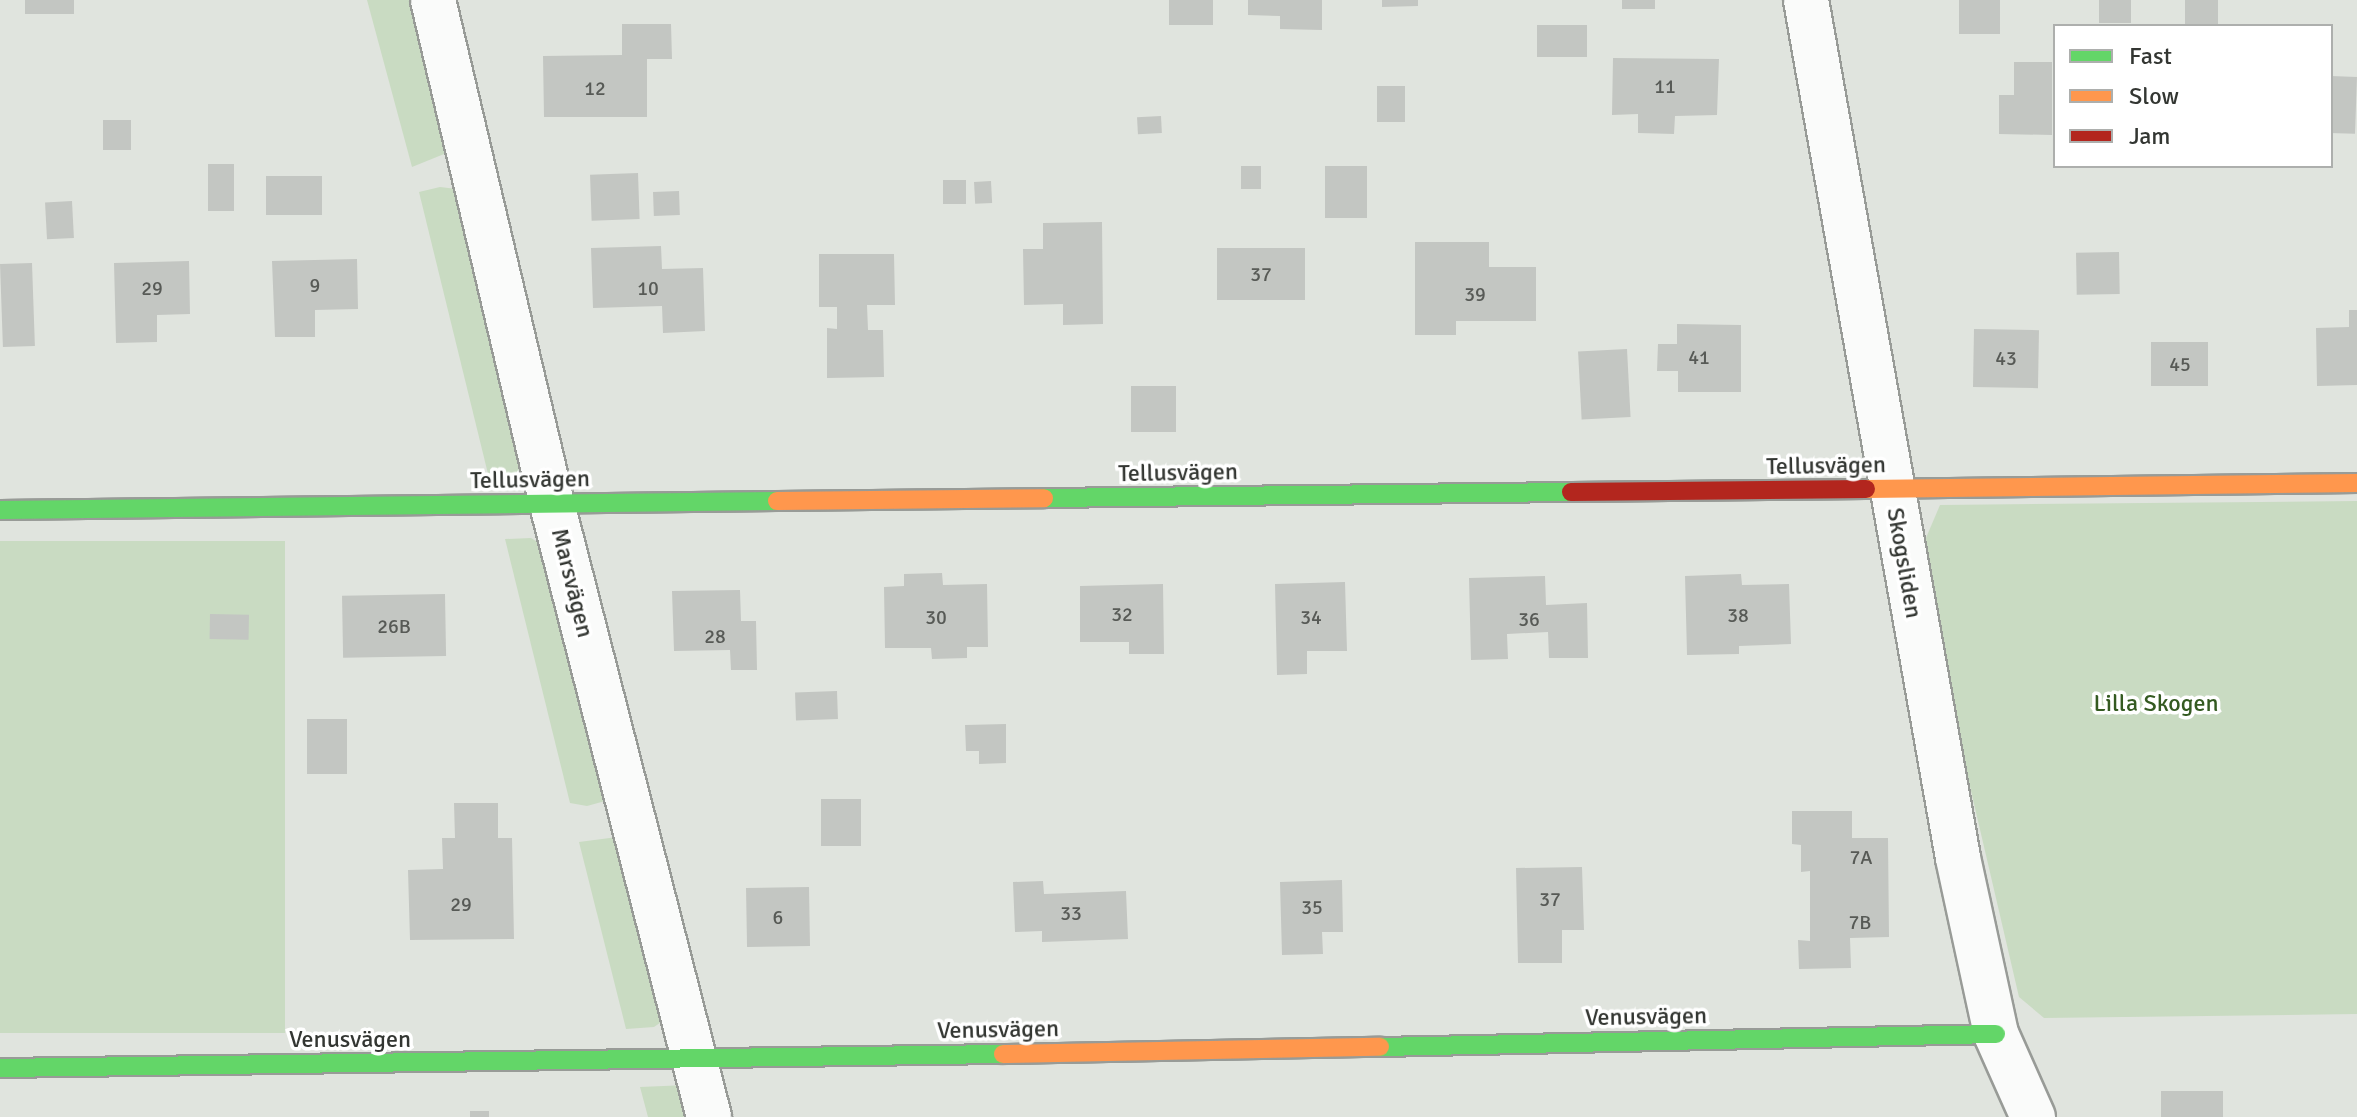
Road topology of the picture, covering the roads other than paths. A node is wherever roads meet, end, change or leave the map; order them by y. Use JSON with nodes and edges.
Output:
{"nodes":[{"id":1,"x":433,"y":0,"type":"edge"},
{"id":2,"x":1806,"y":0,"type":"edge"},
{"id":3,"x":2357,"y":483,"type":"edge"},
{"id":4,"x":1891,"y":489,"type":"junction"},
{"id":5,"x":552,"y":504,"type":"junction"},
{"id":6,"x":0,"y":510,"type":"edge"},
{"id":7,"x":1996,"y":1034,"type":"junction"},
{"id":8,"x":694,"y":1060,"type":"junction"},
{"id":9,"x":0,"y":1068,"type":"edge"},
{"id":10,"x":709,"y":1117,"type":"edge"},
{"id":11,"x":2033,"y":1117,"type":"edge"}],
"edges":[{"from":1,"to":5,"type":"street","name":"Marsvägen"},
{"from":2,"to":4,"type":"street","name":"Skogsliden"},
{"from":3,"to":4,"type":"street","name":"Tellusvägen"},
{"from":4,"to":5,"type":"street","name":"Tellusvägen"},
{"from":4,"to":7,"type":"street","name":"Skogsliden"},
{"from":5,"to":6,"type":"street","name":"Tellusvägen"},
{"from":5,"to":8,"type":"street","name":"Marsvägen"},
{"from":7,"to":8,"type":"street","name":"Venusvägen"},
{"from":7,"to":11,"type":"street","name":"Skogsliden"},
{"from":8,"to":9,"type":"street","name":"Venusvägen"},
{"from":8,"to":10,"type":"street","name":"Marsvägen"}]}
